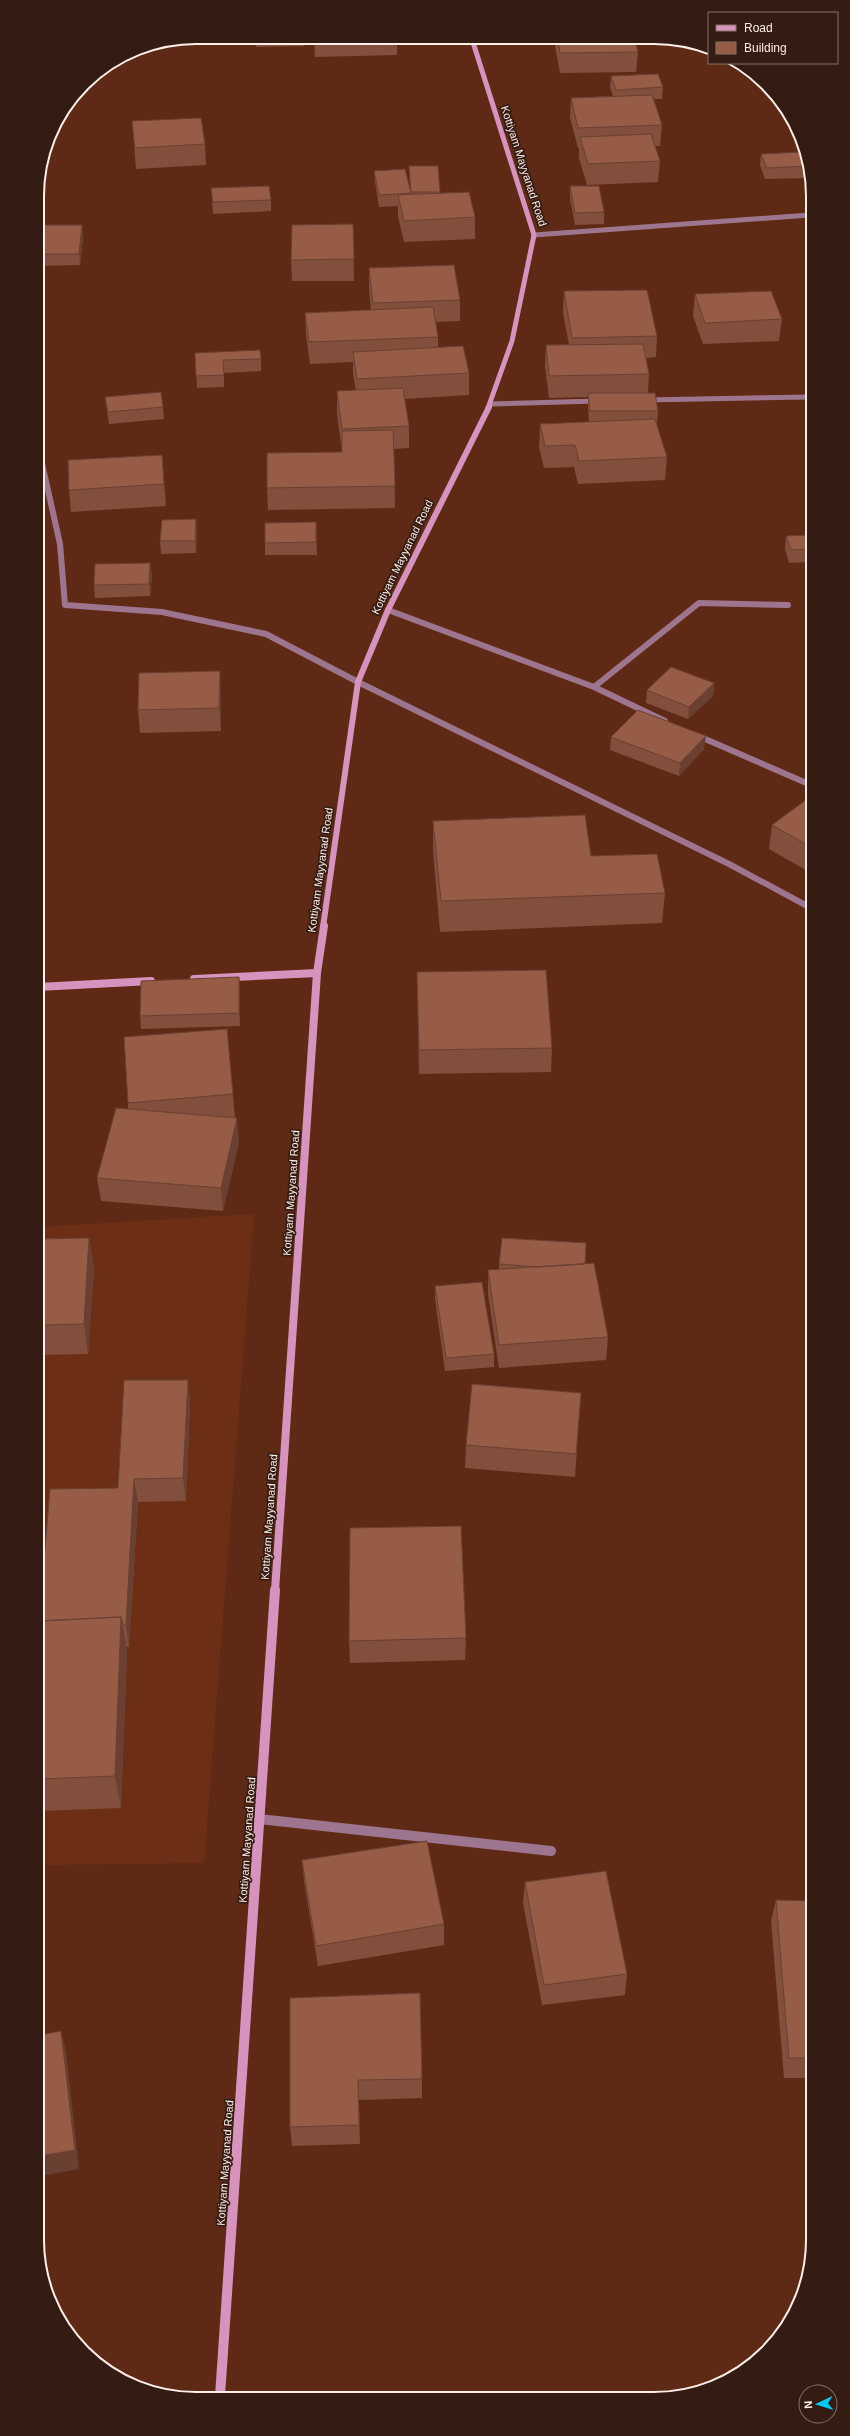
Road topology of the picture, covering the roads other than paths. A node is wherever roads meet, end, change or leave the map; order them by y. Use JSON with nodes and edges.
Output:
{"nodes":[{"id":1,"x":474,"y":44,"type":"edge"},
{"id":2,"x":806,"y":215,"type":"edge"},
{"id":3,"x":534,"y":235,"type":"junction"},
{"id":4,"x":806,"y":397,"type":"edge"},
{"id":5,"x":638,"y":400,"type":"edge"},
{"id":6,"x":607,"y":401,"type":"edge"},
{"id":7,"x":490,"y":404,"type":"junction"},
{"id":8,"x":44,"y":476,"type":"edge"},
{"id":9,"x":788,"y":605,"type":"dead end"},
{"id":10,"x":388,"y":610,"type":"junction"},
{"id":11,"x":358,"y":682,"type":"junction"},
{"id":12,"x":594,"y":687,"type":"junction"},
{"id":13,"x":669,"y":723,"type":"edge"},
{"id":14,"x":690,"y":733,"type":"edge"},
{"id":15,"x":806,"y":783,"type":"edge"},
{"id":16,"x":806,"y":905,"type":"edge"},
{"id":17,"x":317,"y":973,"type":"junction"},
{"id":18,"x":182,"y":980,"type":"edge"},
{"id":19,"x":158,"y":981,"type":"edge"},
{"id":20,"x":44,"y":987,"type":"edge"},
{"id":21,"x":259,"y":1819,"type":"junction"},
{"id":22,"x":551,"y":1851,"type":"dead end"},
{"id":23,"x":220,"y":2392,"type":"edge"}],
"edges":[{"from":1,"to":3,"type":"street","name":"Kottiyam Mayyanad Road"},
{"from":2,"to":3,"type":"street"},
{"from":3,"to":7,"type":"street","name":"Kottiyam Mayyanad Road"},
{"from":4,"to":5,"type":"street"},
{"from":6,"to":7,"type":"street"},
{"from":7,"to":10,"type":"street","name":"Kottiyam Mayyanad Road"},
{"from":8,"to":11,"type":"street"},
{"from":9,"to":12,"type":"street"},
{"from":10,"to":11,"type":"street","name":"Kottiyam Mayyanad Road"},
{"from":10,"to":12,"type":"street"},
{"from":11,"to":16,"type":"street"},
{"from":11,"to":17,"type":"street","name":"Kottiyam Mayyanad Road"},
{"from":12,"to":13,"type":"street"},
{"from":14,"to":15,"type":"street"},
{"from":17,"to":18,"type":"street"},
{"from":17,"to":21,"type":"street","name":"Kottiyam Mayyanad Road"},
{"from":19,"to":20,"type":"street"},
{"from":21,"to":22,"type":"street"},
{"from":21,"to":23,"type":"street","name":"Kottiyam Mayyanad Road"}]}
